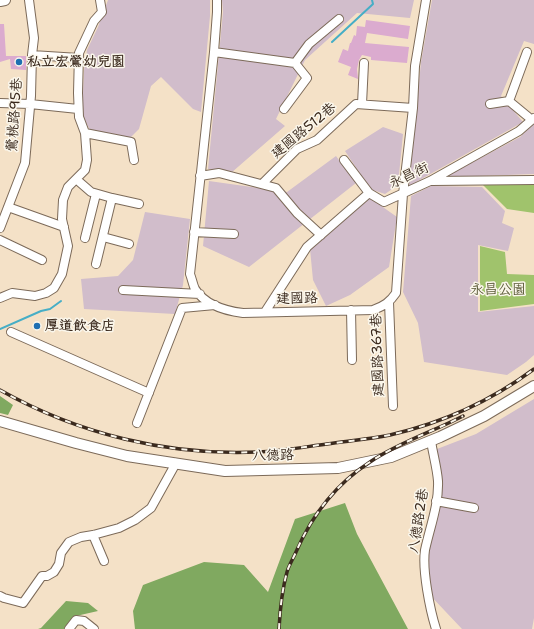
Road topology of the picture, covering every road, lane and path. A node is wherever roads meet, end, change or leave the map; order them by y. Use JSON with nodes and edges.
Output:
{"nodes":[{"id":1,"x":5,"y":0,"type":"edge"},
{"id":2,"x":29,"y":0,"type":"edge"},
{"id":3,"x":100,"y":0,"type":"edge"},
{"id":4,"x":217,"y":0,"type":"edge"},
{"id":5,"x":426,"y":0,"type":"edge"},
{"id":6,"x":0,"y":1,"type":"edge"},
{"id":7,"x":339,"y":19,"type":"dead end"},
{"id":8,"x":214,"y":52,"type":"junction"},
{"id":9,"x":527,"y":52,"type":"dead end"},
{"id":10,"x":32,"y":55,"type":"junction"},
{"id":11,"x":78,"y":58,"type":"junction"},
{"id":12,"x":295,"y":63,"type":"junction"},
{"id":13,"x":364,"y":63,"type":"dead end"},
{"id":14,"x":509,"y":101,"type":"junction"},
{"id":15,"x":0,"y":103,"type":"edge"},
{"id":16,"x":30,"y":104,"type":"junction"},
{"id":17,"x":362,"y":104,"type":"junction"},
{"id":18,"x":490,"y":104,"type":"dead end"},
{"id":19,"x":413,"y":108,"type":"junction"},
{"id":20,"x":78,"y":109,"type":"junction"},
{"id":21,"x":284,"y":109,"type":"dead end"},
{"id":22,"x":533,"y":119,"type":"edge"},
{"id":23,"x":85,"y":133,"type":"junction"},
{"id":24,"x":134,"y":160,"type":"dead end"},
{"id":25,"x":344,"y":160,"type":"dead end"},
{"id":26,"x":200,"y":176,"type":"junction"},
{"id":27,"x":76,"y":179,"type":"junction"},
{"id":28,"x":534,"y":180,"type":"edge"},
{"id":29,"x":430,"y":181,"type":"junction"},
{"id":30,"x":262,"y":184,"type":"junction"},
{"id":31,"x":369,"y":193,"type":"junction"},
{"id":32,"x":96,"y":194,"type":"junction"},
{"id":33,"x":403,"y":194,"type":"junction"},
{"id":34,"x":112,"y":198,"type":"junction"},
{"id":35,"x":139,"y":204,"type":"dead end"},
{"id":36,"x":8,"y":207,"type":"junction"},
{"id":37,"x":64,"y":227,"type":"junction"},
{"id":38,"x":0,"y":228,"type":"edge"},
{"id":39,"x":194,"y":232,"type":"junction"},
{"id":40,"x":234,"y":234,"type":"dead end"},
{"id":41,"x":322,"y":234,"type":"junction"},
{"id":42,"x":103,"y":237,"type":"junction"},
{"id":43,"x":85,"y":238,"type":"dead end"},
{"id":44,"x":0,"y":240,"type":"edge"},
{"id":45,"x":129,"y":244,"type":"dead end"},
{"id":46,"x":42,"y":260,"type":"dead end"},
{"id":47,"x":96,"y":264,"type":"dead end"},
{"id":48,"x":123,"y":290,"type":"dead end"},
{"id":49,"x":200,"y":294,"type":"junction"},
{"id":50,"x":0,"y":298,"type":"edge"},
{"id":51,"x":389,"y":302,"type":"junction"},
{"id":52,"x":215,"y":305,"type":"junction"},
{"id":53,"x":351,"y":310,"type":"junction"},
{"id":54,"x":265,"y":312,"type":"junction"},
{"id":55,"x":10,"y":332,"type":"dead end"},
{"id":56,"x":352,"y":360,"type":"dead end"},
{"id":57,"x":534,"y":386,"type":"edge"},
{"id":58,"x":149,"y":393,"type":"junction"},
{"id":59,"x":393,"y":406,"type":"dead end"},
{"id":60,"x":1,"y":423,"type":"edge"},
{"id":61,"x":137,"y":423,"type":"dead end"},
{"id":62,"x":431,"y":441,"type":"junction"},
{"id":63,"x":176,"y":463,"type":"junction"},
{"id":64,"x":436,"y":501,"type":"junction"},
{"id":65,"x":474,"y":508,"type":"dead end"},
{"id":66,"x":93,"y":536,"type":"junction"},
{"id":67,"x":104,"y":561,"type":"dead end"},
{"id":68,"x":0,"y":596,"type":"edge"},
{"id":69,"x":69,"y":629,"type":"edge"},
{"id":70,"x":94,"y":629,"type":"edge"},
{"id":71,"x":436,"y":629,"type":"edge"}],
"edges":[{"from":1,"to":6,"type":"main road"},
{"from":2,"to":10,"type":"street","name":"鶯桃路95巷"},
{"from":3,"to":11,"type":"street"},
{"from":4,"to":8,"type":"street","name":"建國路"},
{"from":5,"to":19,"type":"street"},
{"from":7,"to":12,"type":"street"},
{"from":8,"to":12,"type":"street"},
{"from":8,"to":26,"type":"street","name":"建國路"},
{"from":9,"to":14,"type":"street"},
{"from":10,"to":11,"type":"street"},
{"from":10,"to":16,"type":"street","name":"鶯桃路95巷"},
{"from":11,"to":20,"type":"street"},
{"from":12,"to":21,"type":"street"},
{"from":13,"to":17,"type":"street"},
{"from":14,"to":18,"type":"street"},
{"from":14,"to":22,"type":"street"},
{"from":15,"to":16,"type":"street"},
{"from":16,"to":20,"type":"street"},
{"from":16,"to":36,"type":"street","name":"鶯桃路95巷"},
{"from":17,"to":19,"type":"street"},
{"from":17,"to":30,"type":"street","name":"建國路512巷"},
{"from":19,"to":33,"type":"street"},
{"from":20,"to":23,"type":"street"},
{"from":22,"to":29,"type":"street","name":"永昌街"},
{"from":23,"to":24,"type":"street"},
{"from":23,"to":27,"type":"street"},
{"from":25,"to":31,"type":"street"},
{"from":26,"to":30,"type":"street"},
{"from":26,"to":39,"type":"street","name":"建國路"},
{"from":27,"to":32,"type":"street"},
{"from":27,"to":37,"type":"street"},
{"from":28,"to":29,"type":"street"},
{"from":29,"to":33,"type":"street","name":"永昌街"},
{"from":30,"to":41,"type":"street"},
{"from":31,"to":33,"type":"street","name":"永昌街"},
{"from":31,"to":41,"type":"street"},
{"from":32,"to":34,"type":"street"},
{"from":32,"to":43,"type":"street"},
{"from":33,"to":51,"type":"street"},
{"from":34,"to":35,"type":"street"},
{"from":34,"to":42,"type":"street"},
{"from":36,"to":37,"type":"street"},
{"from":36,"to":38,"type":"street","name":"鶯桃路95巷"},
{"from":37,"to":50,"type":"street"},
{"from":39,"to":40,"type":"street"},
{"from":39,"to":49,"type":"street","name":"建國路"},
{"from":41,"to":54,"type":"street"},
{"from":42,"to":45,"type":"street"},
{"from":42,"to":47,"type":"street"},
{"from":44,"to":46,"type":"street"},
{"from":48,"to":49,"type":"street"},
{"from":49,"to":52,"type":"street","name":"建國路"},
{"from":51,"to":53,"type":"street","name":"建國路"},
{"from":51,"to":59,"type":"street","name":"建國路367巷"},
{"from":52,"to":54,"type":"street","name":"建國路"},
{"from":52,"to":58,"type":"street"},
{"from":53,"to":54,"type":"street","name":"建國路"},
{"from":53,"to":56,"type":"street"},
{"from":55,"to":58,"type":"street"},
{"from":57,"to":62,"type":"main road","name":"八德路"},
{"from":58,"to":61,"type":"street"},
{"from":60,"to":63,"type":"main road","name":"八德路"},
{"from":62,"to":63,"type":"main road","name":"八德路"},
{"from":62,"to":64,"type":"street","name":"八德路2巷"},
{"from":63,"to":66,"type":"street"},
{"from":64,"to":65,"type":"street"},
{"from":64,"to":71,"type":"street","name":"八德路2巷"},
{"from":66,"to":67,"type":"street"},
{"from":66,"to":68,"type":"street"},
{"from":69,"to":70,"type":"street"}]}
